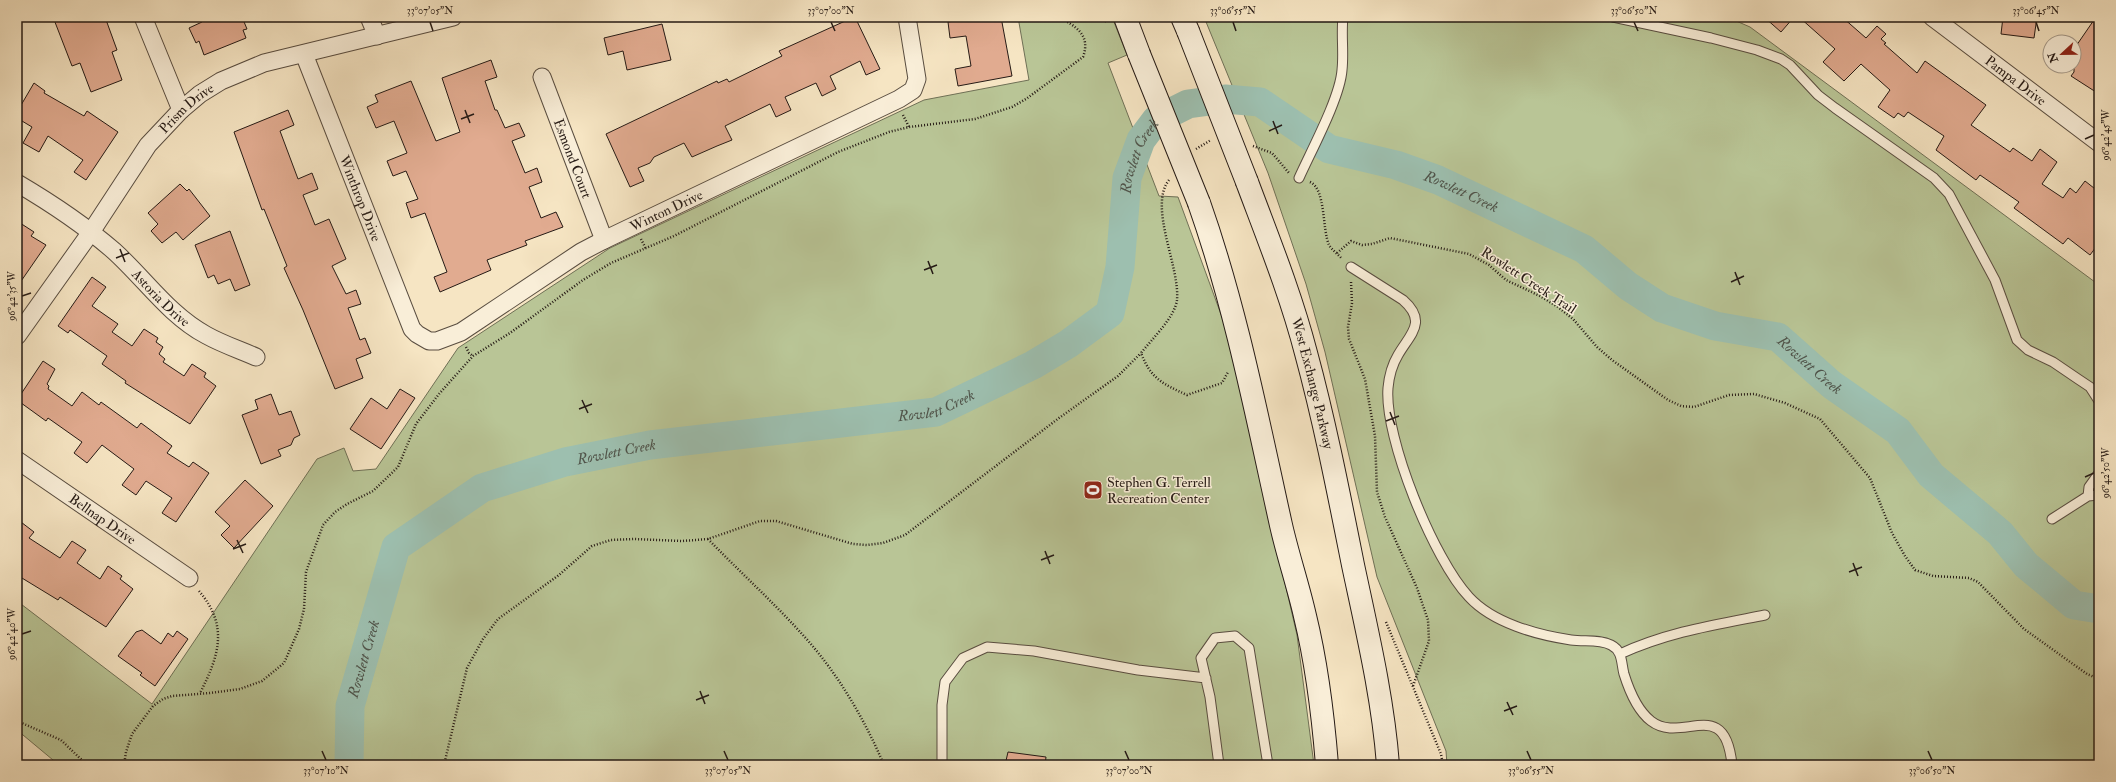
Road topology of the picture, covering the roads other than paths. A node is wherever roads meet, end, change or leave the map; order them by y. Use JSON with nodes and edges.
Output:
{"nodes":[{"id":1,"x":143,"y":17,"type":"edge"},
{"id":2,"x":369,"y":17,"type":"edge"},
{"id":3,"x":453,"y":17,"type":"edge"},
{"id":4,"x":907,"y":17,"type":"edge"},
{"id":5,"x":1125,"y":17,"type":"edge"},
{"id":6,"x":1344,"y":17,"type":"edge"},
{"id":7,"x":1613,"y":17,"type":"edge"},
{"id":8,"x":1932,"y":17,"type":"edge"},
{"id":9,"x":1185,"y":24,"type":"edge"},
{"id":10,"x":377,"y":36,"type":"junction"},
{"id":11,"x":304,"y":54,"type":"junction"},
{"id":12,"x":542,"y":77,"type":"dead end"},
{"id":13,"x":181,"y":110,"type":"junction"},
{"id":14,"x":2099,"y":143,"type":"edge"},
{"id":15,"x":1299,"y":178,"type":"dead end"},
{"id":16,"x":17,"y":183,"type":"edge"},
{"id":17,"x":91,"y":232,"type":"junction"},
{"id":18,"x":604,"y":240,"type":"junction"},
{"id":19,"x":1351,"y":267,"type":"road end"},
{"id":20,"x":17,"y":336,"type":"edge"},
{"id":21,"x":423,"y":338,"type":"joint"},
{"id":22,"x":256,"y":357,"type":"dead end"},
{"id":23,"x":2099,"y":401,"type":"edge"},
{"id":24,"x":17,"y":460,"type":"edge"},
{"id":25,"x":2099,"y":473,"type":"edge"},
{"id":26,"x":2099,"y":495,"type":"edge"},
{"id":27,"x":2088,"y":496,"type":"junction"},
{"id":28,"x":2052,"y":519,"type":"dead end"},
{"id":29,"x":188,"y":578,"type":"road end"},
{"id":30,"x":1765,"y":615,"type":"dead end"},
{"id":31,"x":1620,"y":654,"type":"junction"},
{"id":32,"x":1206,"y":678,"type":"junction"},
{"id":33,"x":942,"y":765,"type":"edge"},
{"id":34,"x":1219,"y":765,"type":"edge"},
{"id":35,"x":1268,"y":765,"type":"edge"},
{"id":36,"x":1327,"y":765,"type":"edge"},
{"id":37,"x":1388,"y":765,"type":"edge"},
{"id":38,"x":1732,"y":765,"type":"edge"}],
"edges":[{"from":1,"to":13,"type":"street"},
{"from":2,"to":10,"type":"street"},
{"from":3,"to":10,"type":"street","name":"Prism Drive"},
{"from":4,"to":18,"type":"street","name":"Winton Drive"},
{"from":5,"to":36,"type":"main road","bridge":true},
{"from":6,"to":15,"type":"lane"},
{"from":7,"to":23,"type":"lane"},
{"from":8,"to":14,"type":"street","name":"Pampa Drive"},
{"from":9,"to":37,"type":"main road","name":"West Exchange Parkway","bridge":true},
{"from":10,"to":11,"type":"street","name":"Prism Drive"},
{"from":11,"to":13,"type":"street","name":"Prism Drive"},
{"from":11,"to":21,"type":"street","name":"Winthrop Drive"},
{"from":12,"to":18,"type":"street","name":"Esmond Court"},
{"from":13,"to":17,"type":"street","name":"Prism Drive"},
{"from":16,"to":17,"type":"street","name":"Astoria Drive"},
{"from":17,"to":20,"type":"street","name":"Prism Drive"},
{"from":17,"to":22,"type":"street","name":"Astoria Drive"},
{"from":18,"to":21,"type":"street","name":"Winton Drive"},
{"from":19,"to":31,"type":"lane"},
{"from":24,"to":29,"type":"street","name":"Bellnap Drive"},
{"from":25,"to":27,"type":"lane"},
{"from":26,"to":27,"type":"lane"},
{"from":27,"to":28,"type":"lane"},
{"from":30,"to":31,"type":"lane"},
{"from":31,"to":38,"type":"lane"},
{"from":32,"to":33,"type":"lane"},
{"from":32,"to":34,"type":"lane"},
{"from":32,"to":35,"type":"lane"}]}
